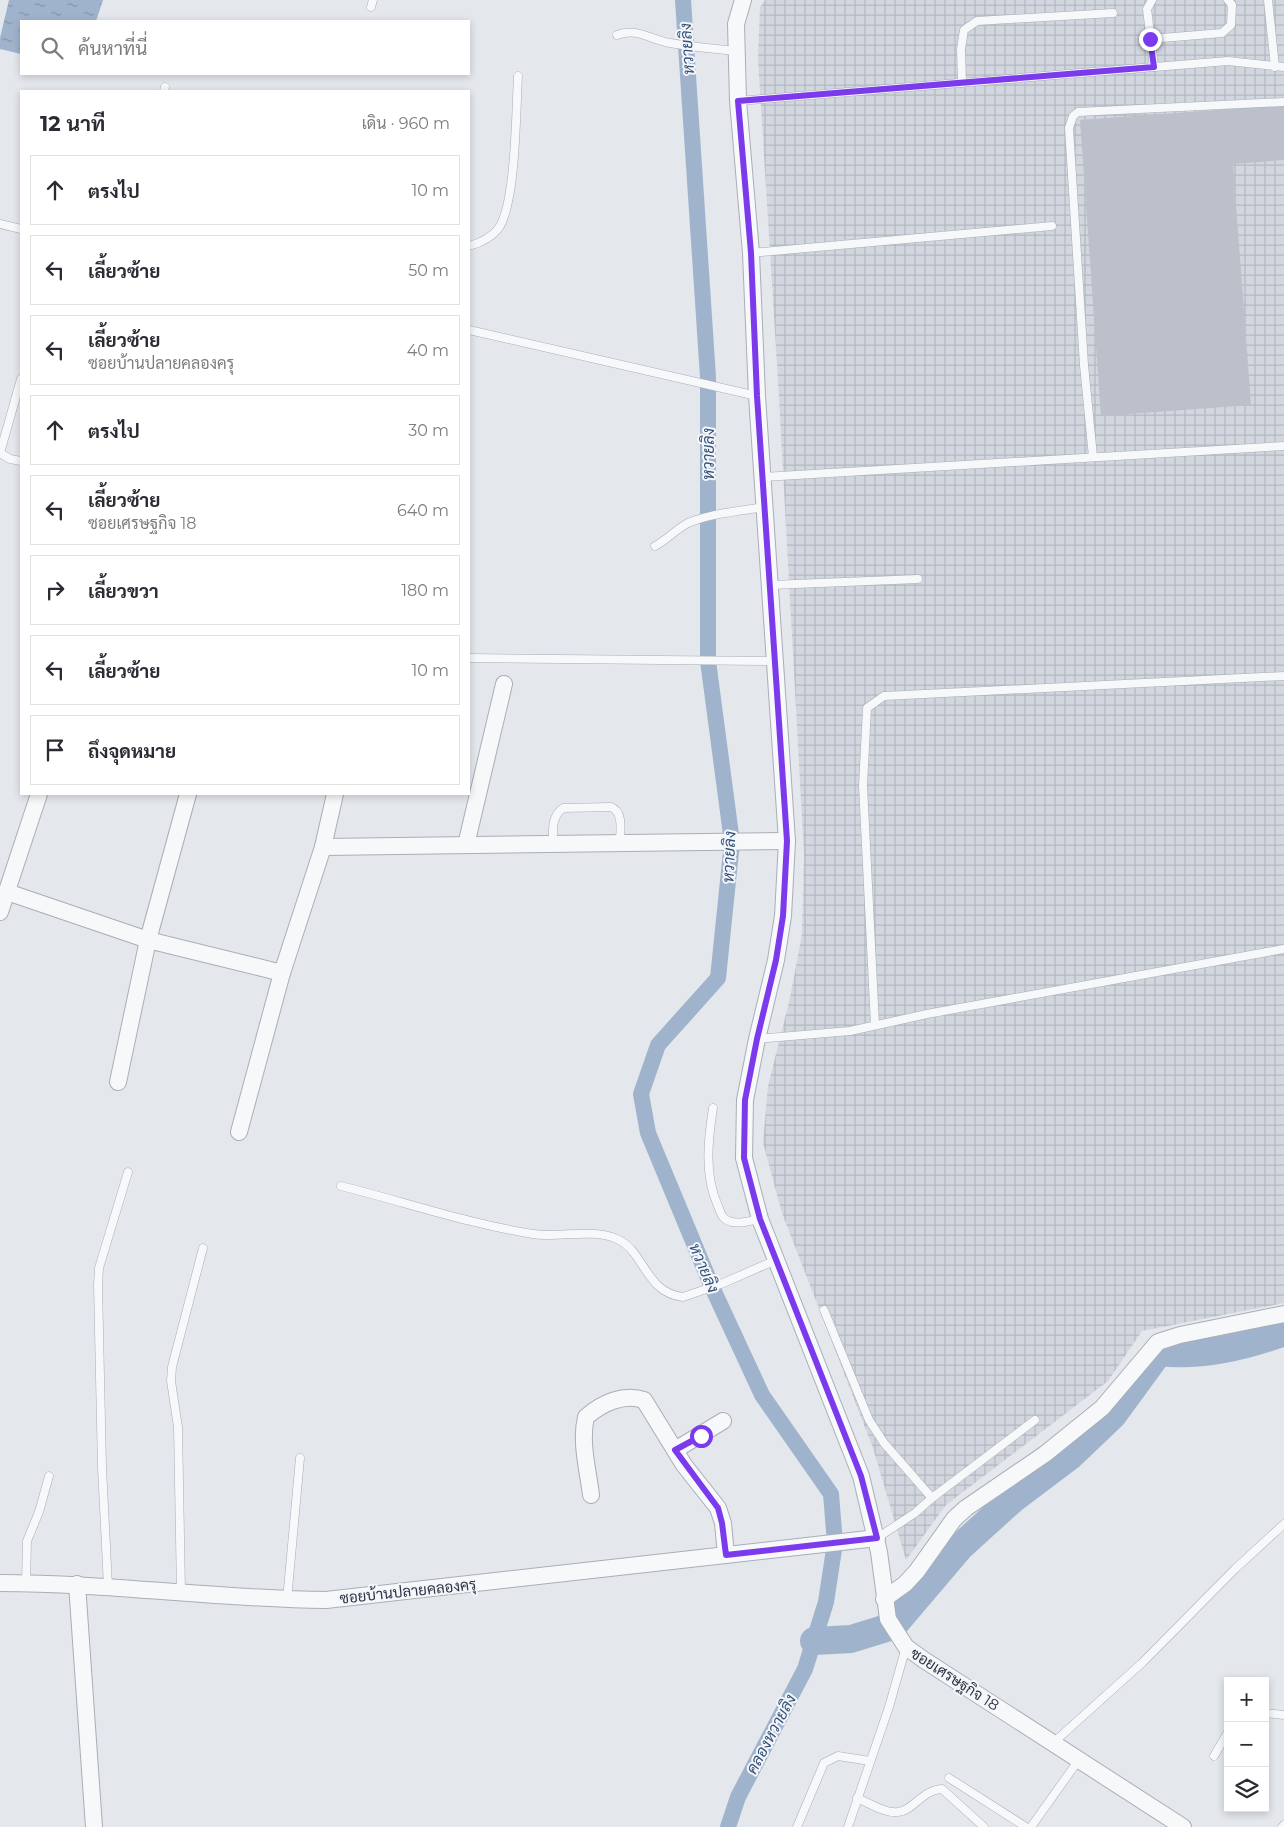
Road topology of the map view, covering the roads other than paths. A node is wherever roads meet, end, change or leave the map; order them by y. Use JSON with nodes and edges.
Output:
{"nodes":[{"id":1,"x":742,"y":0,"type":"edge"},
{"id":2,"x":1152,"y":0,"type":"edge"},
{"id":3,"x":1228,"y":0,"type":"edge"},
{"id":4,"x":1268,"y":0,"type":"edge"},
{"id":5,"x":1113,"y":13,"type":"dead end"},
{"id":6,"x":617,"y":35,"type":"dead end"},
{"id":7,"x":1150,"y":39,"type":"junction"},
{"id":8,"x":737,"y":51,"type":"junction"},
{"id":9,"x":1154,"y":67,"type":"junction"},
{"id":10,"x":1275,"y":67,"type":"junction"},
{"id":11,"x":1284,"y":68,"type":"edge"},
{"id":12,"x":518,"y":76,"type":"dead end"},
{"id":13,"x":962,"y":83,"type":"junction"},
{"id":14,"x":738,"y":101,"type":"junction"},
{"id":15,"x":1284,"y":102,"type":"edge"},
{"id":16,"x":0,"y":224,"type":"edge"},
{"id":17,"x":1052,"y":226,"type":"dead end"},
{"id":18,"x":20,"y":229,"type":"edge"},
{"id":19,"x":470,"y":246,"type":"edge"},
{"id":20,"x":751,"y":253,"type":"junction"},
{"id":21,"x":470,"y":330,"type":"edge"},
{"id":22,"x":20,"y":383,"type":"edge"},
{"id":23,"x":757,"y":396,"type":"junction"},
{"id":24,"x":1284,"y":446,"type":"edge"},
{"id":25,"x":1093,"y":457,"type":"junction"},
{"id":26,"x":20,"y":461,"type":"edge"},
{"id":27,"x":763,"y":477,"type":"junction"},
{"id":28,"x":766,"y":507,"type":"junction"},
{"id":29,"x":655,"y":546,"type":"dead end"},
{"id":30,"x":918,"y":579,"type":"dead end"},
{"id":31,"x":771,"y":585,"type":"junction"},
{"id":32,"x":470,"y":658,"type":"edge"},
{"id":33,"x":774,"y":662,"type":"junction"},
{"id":34,"x":1284,"y":676,"type":"edge"},
{"id":35,"x":504,"y":684,"type":"dead end"},
{"id":36,"x":39,"y":795,"type":"edge"},
{"id":37,"x":188,"y":795,"type":"edge"},
{"id":38,"x":335,"y":795,"type":"edge"},
{"id":39,"x":787,"y":841,"type":"junction"},
{"id":40,"x":620,"y":843,"type":"junction"},
{"id":41,"x":552,"y":844,"type":"junction"},
{"id":42,"x":466,"y":845,"type":"junction"},
{"id":43,"x":323,"y":846,"type":"junction"},
{"id":44,"x":7,"y":892,"type":"junction"},
{"id":45,"x":0,"y":912,"type":"edge"},
{"id":46,"x":148,"y":940,"type":"junction"},
{"id":47,"x":1284,"y":948,"type":"edge"},
{"id":48,"x":282,"y":974,"type":"junction"},
{"id":49,"x":875,"y":1025,"type":"junction"},
{"id":50,"x":757,"y":1039,"type":"junction"},
{"id":51,"x":118,"y":1082,"type":"dead end"},
{"id":52,"x":713,"y":1108,"type":"dead end"},
{"id":53,"x":239,"y":1132,"type":"dead end"},
{"id":54,"x":128,"y":1172,"type":"dead end"},
{"id":55,"x":341,"y":1186,"type":"dead end"},
{"id":56,"x":760,"y":1219,"type":"junction"},
{"id":57,"x":203,"y":1248,"type":"dead end"},
{"id":58,"x":776,"y":1260,"type":"junction"},
{"id":59,"x":824,"y":1310,"type":"dead end"},
{"id":60,"x":1284,"y":1314,"type":"edge"},
{"id":61,"x":1035,"y":1420,"type":"dead end"},
{"id":62,"x":723,"y":1421,"type":"dead end"},
{"id":63,"x":675,"y":1450,"type":"junction"},
{"id":64,"x":300,"y":1458,"type":"dead end"},
{"id":65,"x":49,"y":1476,"type":"dead end"},
{"id":66,"x":591,"y":1495,"type":"dead end"},
{"id":67,"x":932,"y":1498,"type":"junction"},
{"id":68,"x":1284,"y":1524,"type":"edge"},
{"id":69,"x":877,"y":1538,"type":"junction"},
{"id":70,"x":726,"y":1555,"type":"junction"},
{"id":71,"x":0,"y":1583,"type":"edge"},
{"id":72,"x":26,"y":1583,"type":"junction"},
{"id":73,"x":77,"y":1584,"type":"junction"},
{"id":74,"x":108,"y":1586,"type":"junction"},
{"id":75,"x":181,"y":1592,"type":"junction"},
{"id":76,"x":884,"y":1599,"type":"junction"},
{"id":77,"x":287,"y":1600,"type":"junction"},
{"id":78,"x":906,"y":1647,"type":"junction"},
{"id":79,"x":1269,"y":1713,"type":"edge"},
{"id":80,"x":1284,"y":1715,"type":"edge"},
{"id":81,"x":1224,"y":1739,"type":"edge"},
{"id":82,"x":1053,"y":1744,"type":"junction"},
{"id":83,"x":1214,"y":1756,"type":"dead end"},
{"id":84,"x":870,"y":1761,"type":"junction"},
{"id":85,"x":1078,"y":1761,"type":"junction"},
{"id":86,"x":948,"y":1778,"type":"dead end"},
{"id":87,"x":858,"y":1798,"type":"junction"},
{"id":88,"x":94,"y":1827,"type":"edge"},
{"id":89,"x":798,"y":1827,"type":"edge"},
{"id":90,"x":848,"y":1827,"type":"edge"},
{"id":91,"x":984,"y":1827,"type":"edge"},
{"id":92,"x":1026,"y":1827,"type":"edge"},
{"id":93,"x":1031,"y":1827,"type":"edge"},
{"id":94,"x":1183,"y":1827,"type":"edge"}],
"edges":[{"from":1,"to":8,"type":"street","name":"ซอยเศรษฐกิจ 18"},
{"from":2,"to":7,"type":"lane"},
{"from":3,"to":7,"type":"lane"},
{"from":4,"to":10,"type":"lane"},
{"from":5,"to":13,"type":"lane"},
{"from":6,"to":8,"type":"lane"},
{"from":7,"to":9,"type":"lane"},
{"from":8,"to":14,"type":"street","name":"ซอยเศรษฐกิจ 18"},
{"from":9,"to":10,"type":"lane"},
{"from":9,"to":13,"type":"lane"},
{"from":10,"to":11,"type":"lane"},
{"from":12,"to":19,"type":"lane"},
{"from":13,"to":14,"type":"lane"},
{"from":14,"to":20,"type":"street","name":"ซอยเศรษฐกิจ 18"},
{"from":15,"to":25,"type":"lane"},
{"from":16,"to":18,"type":"lane"},
{"from":17,"to":20,"type":"lane"},
{"from":20,"to":23,"type":"street","name":"ซอยเศรษฐกิจ 18"},
{"from":21,"to":23,"type":"lane"},
{"from":22,"to":26,"type":"lane"},
{"from":23,"to":27,"type":"street","name":"ซอยเศรษฐกิจ 18"},
{"from":24,"to":25,"type":"lane"},
{"from":25,"to":27,"type":"lane"},
{"from":27,"to":28,"type":"street","name":"ซอยเศรษฐกิจ 18"},
{"from":28,"to":29,"type":"lane"},
{"from":28,"to":31,"type":"street","name":"ซอยเศรษฐกิจ 18"},
{"from":30,"to":31,"type":"lane"},
{"from":31,"to":33,"type":"street","name":"ซอยเศรษฐกิจ 18"},
{"from":32,"to":33,"type":"lane"},
{"from":33,"to":39,"type":"street","name":"ซอยเศรษฐกิจ 18"},
{"from":34,"to":49,"type":"lane"},
{"from":35,"to":42,"type":"street"},
{"from":36,"to":44,"type":"street"},
{"from":37,"to":46,"type":"street"},
{"from":38,"to":43,"type":"street"},
{"from":39,"to":40,"type":"street"},
{"from":39,"to":50,"type":"street","name":"ซอยเศรษฐกิจ 18"},
{"from":40,"to":41,"type":"street"},
{"from":40,"to":41,"type":"lane"},
{"from":41,"to":42,"type":"street"},
{"from":42,"to":43,"type":"street"},
{"from":43,"to":48,"type":"street"},
{"from":44,"to":45,"type":"street"},
{"from":44,"to":46,"type":"street"},
{"from":46,"to":48,"type":"street"},
{"from":46,"to":51,"type":"street"},
{"from":47,"to":49,"type":"lane"},
{"from":48,"to":53,"type":"street"},
{"from":49,"to":50,"type":"lane"},
{"from":50,"to":56,"type":"street","name":"ซอยเศรษฐกิจ 18"},
{"from":52,"to":56,"type":"lane"},
{"from":54,"to":74,"type":"lane"},
{"from":55,"to":58,"type":"lane"},
{"from":56,"to":58,"type":"street","name":"ซอยเศรษฐกิจ 18"},
{"from":57,"to":75,"type":"lane"},
{"from":58,"to":69,"type":"street","name":"ซอยเศรษฐกิจ 18"},
{"from":59,"to":67,"type":"lane"},
{"from":60,"to":76,"type":"street"},
{"from":61,"to":67,"type":"lane"},
{"from":62,"to":63,"type":"street"},
{"from":63,"to":66,"type":"street"},
{"from":63,"to":70,"type":"street"},
{"from":64,"to":77,"type":"lane"},
{"from":65,"to":72,"type":"lane"},
{"from":67,"to":69,"type":"lane"},
{"from":68,"to":82,"type":"lane"},
{"from":69,"to":70,"type":"street","name":"ซอยบ้านปลายคลองครุ"},
{"from":69,"to":76,"type":"street","name":"ซอยเศรษฐกิจ 18"},
{"from":70,"to":77,"type":"street","name":"ซอยบ้านปลายคลองครุ"},
{"from":71,"to":72,"type":"street","name":"ซอยบ้านปลายคลองครุ"},
{"from":72,"to":73,"type":"street","name":"ซอยบ้านปลายคลองครุ"},
{"from":73,"to":74,"type":"street","name":"ซอยบ้านปลายคลองครุ"},
{"from":73,"to":88,"type":"street"},
{"from":74,"to":75,"type":"street","name":"ซอยบ้านปลายคลองครุ"},
{"from":75,"to":77,"type":"street","name":"ซอยบ้านปลายคลองครุ"},
{"from":76,"to":78,"type":"street","name":"ซอยเศรษฐกิจ 18"},
{"from":78,"to":82,"type":"street","name":"ซอยเศรษฐกิจ 18"},
{"from":78,"to":84,"type":"lane"},
{"from":79,"to":80,"type":"lane"},
{"from":81,"to":83,"type":"lane"},
{"from":82,"to":85,"type":"street","name":"ซอยเศรษฐกิจ 18"},
{"from":84,"to":87,"type":"lane"},
{"from":84,"to":89,"type":"lane"},
{"from":85,"to":93,"type":"lane"},
{"from":85,"to":94,"type":"street","name":"ซอยเศรษฐกิจ 18"},
{"from":86,"to":92,"type":"lane"},
{"from":87,"to":90,"type":"lane"},
{"from":87,"to":91,"type":"lane"}]}
